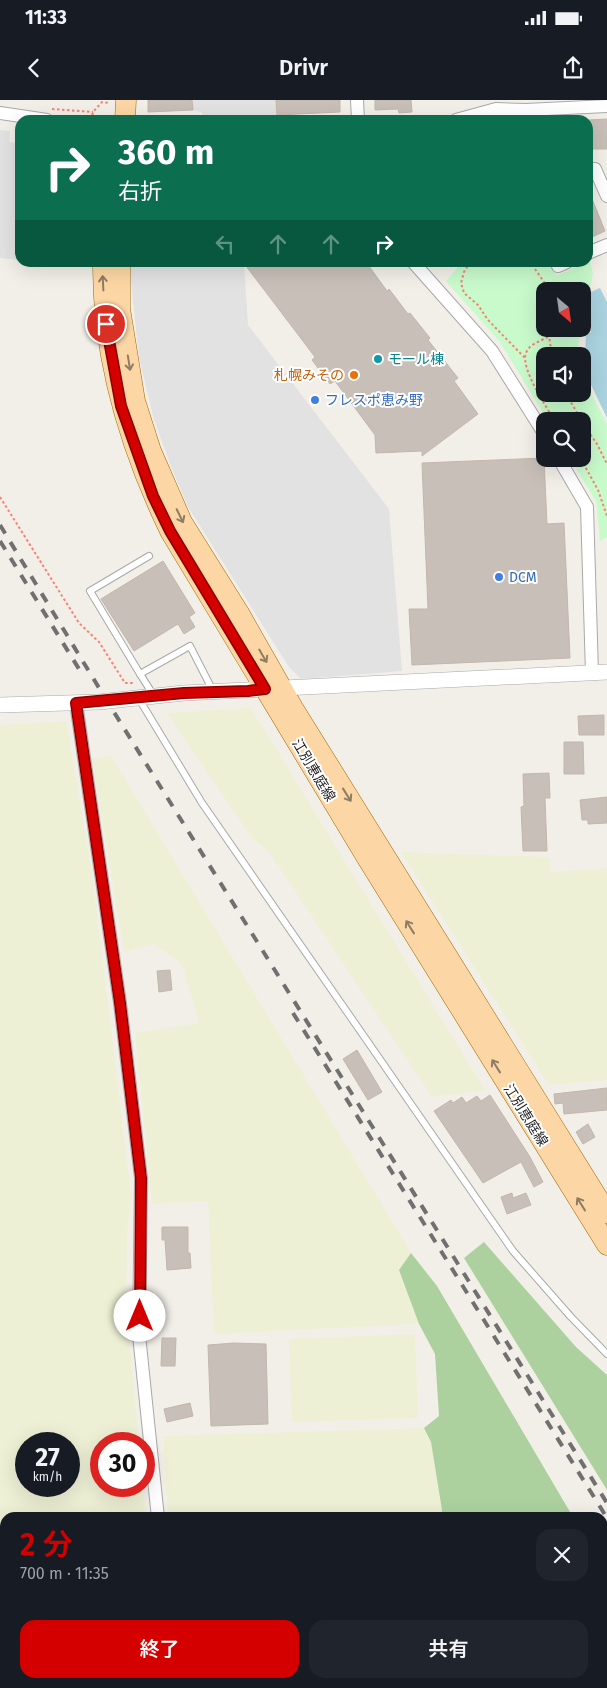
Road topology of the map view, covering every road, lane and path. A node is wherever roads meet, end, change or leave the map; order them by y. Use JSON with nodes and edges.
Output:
{"nodes":[{"id":1,"x":126,"y":100,"type":"edge"},
{"id":2,"x":357,"y":100,"type":"edge"},
{"id":3,"x":607,"y":106,"type":"edge"},
{"id":4,"x":0,"y":113,"type":"edge"},
{"id":5,"x":15,"y":115,"type":"edge"},
{"id":6,"x":125,"y":115,"type":"edge"},
{"id":7,"x":358,"y":115,"type":"edge"},
{"id":8,"x":474,"y":115,"type":"edge"},
{"id":9,"x":526,"y":115,"type":"edge"},
{"id":10,"x":593,"y":169,"type":"edge"},
{"id":11,"x":607,"y":196,"type":"edge"},
{"id":12,"x":607,"y":245,"type":"edge"},
{"id":13,"x":593,"y":251,"type":"edge"},
{"id":14,"x":103,"y":267,"type":"edge"},
{"id":15,"x":120,"y":267,"type":"edge"},
{"id":16,"x":417,"y":267,"type":"edge"},
{"id":17,"x":467,"y":267,"type":"edge"},
{"id":18,"x":534,"y":267,"type":"edge"},
{"id":19,"x":544,"y":282,"type":"edge"},
{"id":20,"x":546,"y":338,"type":"edge"},
{"id":21,"x":525,"y":358,"type":"junction"},
{"id":22,"x":550,"y":412,"type":"edge"},
{"id":23,"x":536,"y":421,"type":"edge"},
{"id":24,"x":591,"y":435,"type":"edge"},
{"id":25,"x":607,"y":464,"type":"edge"},
{"id":26,"x":564,"y":467,"type":"edge"},
{"id":27,"x":585,"y":467,"type":"edge"},
{"id":28,"x":607,"y":516,"type":"edge"},
{"id":29,"x":149,"y":556,"type":"dead end"},
{"id":30,"x":600,"y":672,"type":"edge"},
{"id":31,"x":140,"y":674,"type":"junction"},
{"id":32,"x":273,"y":688,"type":"junction"},
{"id":33,"x":214,"y":692,"type":"junction"},
{"id":34,"x":154,"y":696,"type":"junction"},
{"id":35,"x":138,"y":698,"type":"junction"},
{"id":36,"x":76,"y":703,"type":"junction"},
{"id":37,"x":0,"y":705,"type":"edge"},
{"id":38,"x":607,"y":1213,"type":"edge"},
{"id":39,"x":607,"y":1245,"type":"edge"},
{"id":40,"x":607,"y":1354,"type":"edge"},
{"id":41,"x":157,"y":1512,"type":"edge"}],
"edges":[{"from":1,"to":6,"type":"main road"},
{"from":2,"to":7,"type":"street"},
{"from":3,"to":9,"type":"street"},
{"from":4,"to":5,"type":"street"},
{"from":8,"to":9,"type":"street"},
{"from":10,"to":11,"type":"street"},
{"from":12,"to":13,"type":"street"},
{"from":32,"to":14,"type":"main road","name":"江別恵庭線","one_way":true},
{"from":15,"to":32,"type":"main road","name":"江別恵庭線","one_way":true},
{"from":16,"to":23,"type":"street"},
{"from":17,"to":21,"type":"path"},
{"from":18,"to":19,"type":"path"},
{"from":20,"to":21,"type":"path"},
{"from":21,"to":22,"type":"path"},
{"from":24,"to":25,"type":"path"},
{"from":26,"to":30,"type":"street"},
{"from":27,"to":28,"type":"path"},
{"from":29,"to":31,"type":"lane"},
{"from":30,"to":32,"type":"street"},
{"from":31,"to":33,"type":"lane"},
{"from":31,"to":34,"type":"lane"},
{"from":32,"to":33,"type":"street"},
{"from":32,"to":38,"type":"main road","name":"江別恵庭線","one_way":true},
{"from":39,"to":32,"type":"main road","name":"江別恵庭線","one_way":true},
{"from":33,"to":34,"type":"street"},
{"from":34,"to":35,"type":"street"},
{"from":35,"to":36,"type":"street"},
{"from":35,"to":40,"type":"lane"},
{"from":36,"to":37,"type":"street"},
{"from":36,"to":41,"type":"street"}]}
